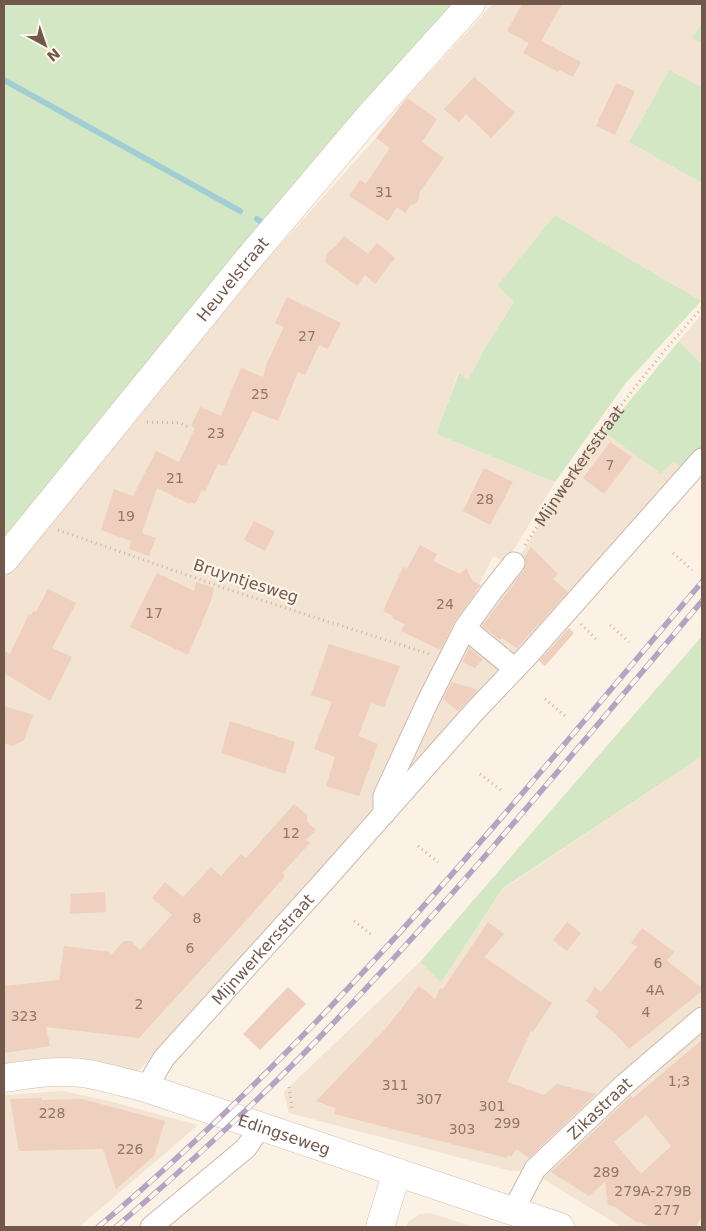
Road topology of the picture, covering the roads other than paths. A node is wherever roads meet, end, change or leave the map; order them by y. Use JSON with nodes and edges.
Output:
{"nodes":[{"id":1,"x":472,"y":4,"type":"edge"},
{"id":2,"x":702,"y":459,"type":"edge"},
{"id":3,"x":4,"y":560,"type":"edge"},
{"id":4,"x":514,"y":563,"type":"road end"},
{"id":5,"x":465,"y":628,"type":"junction"},
{"id":6,"x":515,"y":669,"type":"junction"},
{"id":7,"x":384,"y":814,"type":"junction"},
{"id":8,"x":702,"y":1018,"type":"edge"},
{"id":9,"x":4,"y":1078,"type":"edge"},
{"id":10,"x":146,"y":1088,"type":"junction"},
{"id":11,"x":261,"y":1126,"type":"junction"},
{"id":12,"x":397,"y":1172,"type":"junction"},
{"id":13,"x":513,"y":1211,"type":"junction"},
{"id":14,"x":151,"y":1227,"type":"edge"},
{"id":15,"x":380,"y":1227,"type":"edge"},
{"id":16,"x":560,"y":1227,"type":"edge"}],
"edges":[{"from":1,"to":3,"type":"street","name":"Heuvelstraat"},
{"from":2,"to":6,"type":"street","name":"Mijnwerkersstraat"},
{"from":4,"to":5,"type":"street"},
{"from":5,"to":6,"type":"street"},
{"from":5,"to":7,"type":"street"},
{"from":6,"to":7,"type":"street","name":"Mijnwerkersstraat"},
{"from":7,"to":10,"type":"street","name":"Mijnwerkersstraat"},
{"from":8,"to":13,"type":"street","name":"Zikastraat"},
{"from":9,"to":10,"type":"street","name":"Edingseweg"},
{"from":10,"to":11,"type":"street","name":"Edingseweg"},
{"from":11,"to":12,"type":"street","name":"Edingseweg"},
{"from":11,"to":14,"type":"street"},
{"from":12,"to":13,"type":"street","name":"Edingseweg"},
{"from":12,"to":15,"type":"street"},
{"from":13,"to":16,"type":"street","name":"Edingseweg"}]}
